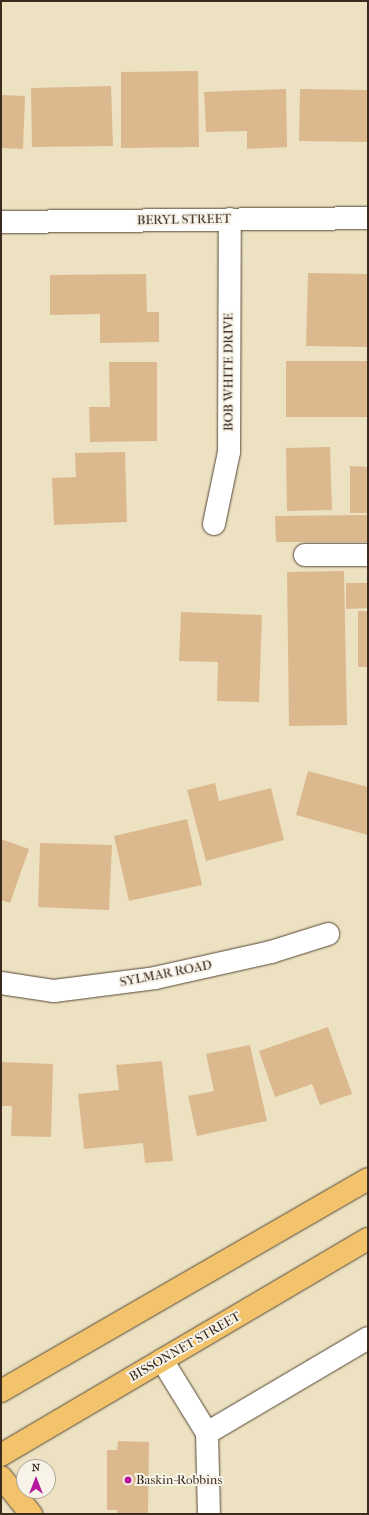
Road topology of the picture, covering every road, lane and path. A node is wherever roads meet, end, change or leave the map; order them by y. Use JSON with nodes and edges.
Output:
{"nodes":[{"id":1,"x":368,"y":218,"type":"edge"},
{"id":2,"x":230,"y":219,"type":"junction"},
{"id":3,"x":1,"y":222,"type":"edge"},
{"id":4,"x":214,"y":524,"type":"dead end"},
{"id":5,"x":368,"y":554,"type":"edge"},
{"id":6,"x":305,"y":555,"type":"dead end"},
{"id":7,"x":328,"y":934,"type":"dead end"},
{"id":8,"x":1,"y":983,"type":"edge"},
{"id":9,"x":365,"y":1187,"type":"edge"},
{"id":10,"x":368,"y":1239,"type":"edge"},
{"id":11,"x":368,"y":1338,"type":"edge"},
{"id":12,"x":162,"y":1360,"type":"junction"},
{"id":13,"x":1,"y":1391,"type":"edge"},
{"id":14,"x":207,"y":1433,"type":"junction"},
{"id":15,"x":1,"y":1455,"type":"edge"},
{"id":16,"x":1,"y":1477,"type":"edge"},
{"id":17,"x":31,"y":1514,"type":"edge"},
{"id":18,"x":209,"y":1514,"type":"edge"}],
"edges":[{"from":1,"to":2,"type":"street","name":"BERYL STREET"},
{"from":2,"to":3,"type":"street","name":"BERYL STREET"},
{"from":2,"to":4,"type":"street","name":"BOB WHITE DRIVE"},
{"from":5,"to":6,"type":"street"},
{"from":7,"to":8,"type":"street","name":"SYLMAR ROAD"},
{"from":9,"to":13,"type":"main road"},
{"from":10,"to":12,"type":"main road","name":"BISSONNET STREET"},
{"from":11,"to":14,"type":"street"},
{"from":12,"to":14,"type":"street"},
{"from":12,"to":15,"type":"main road","name":"BISSONNET STREET"},
{"from":14,"to":18,"type":"street"},
{"from":16,"to":17,"type":"main road"}]}
